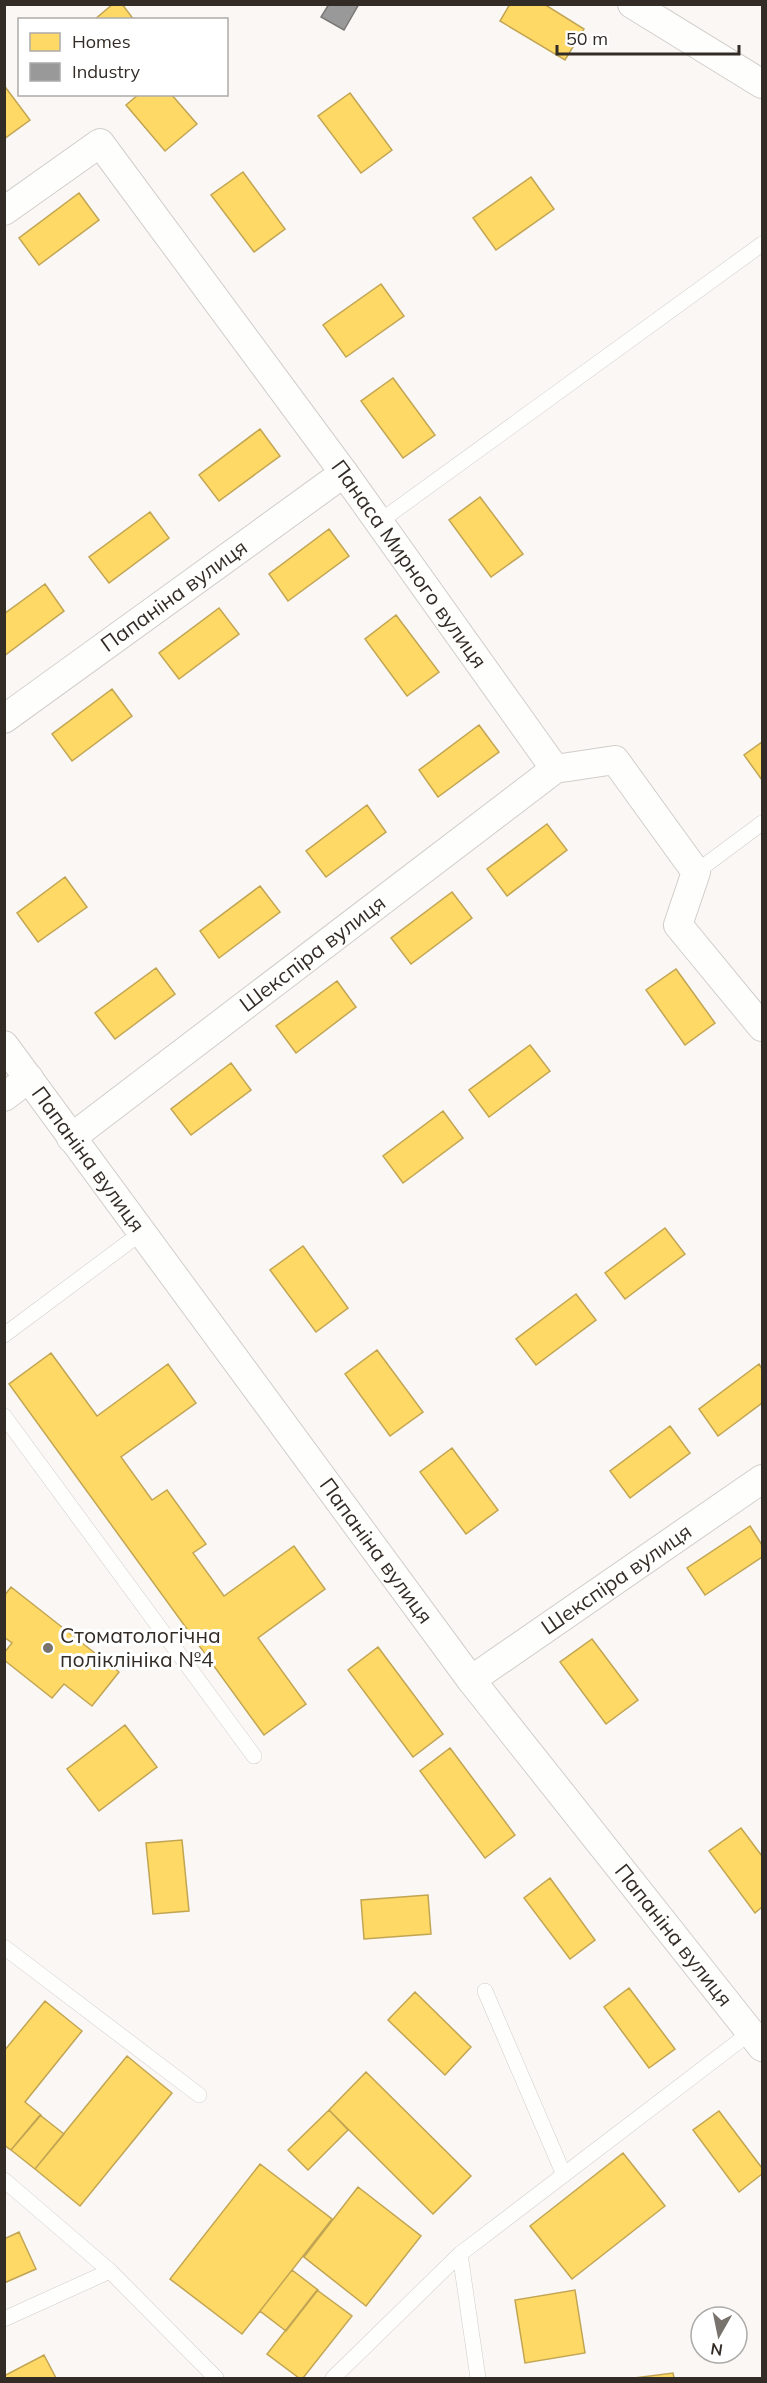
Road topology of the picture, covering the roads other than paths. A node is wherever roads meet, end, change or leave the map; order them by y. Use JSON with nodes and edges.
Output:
{"nodes":[{"id":1,"x":632,"y":4,"type":"edge"},
{"id":2,"x":762,"y":84,"type":"edge"},
{"id":3,"x":4,"y":211,"type":"edge"},
{"id":4,"x":762,"y":244,"type":"edge"},
{"id":5,"x":344,"y":473,"type":"junction"},
{"id":6,"x":379,"y":522,"type":"junction"},
{"id":7,"x":4,"y":719,"type":"edge"},
{"id":8,"x":555,"y":769,"type":"junction"},
{"id":9,"x":762,"y":823,"type":"edge"},
{"id":10,"x":696,"y":872,"type":"junction"},
{"id":11,"x":762,"y":1027,"type":"edge"},
{"id":12,"x":4,"y":1046,"type":"edge"},
{"id":13,"x":29,"y":1078,"type":"junction"},
{"id":14,"x":4,"y":1097,"type":"edge"},
{"id":15,"x":71,"y":1138,"type":"junction"},
{"id":16,"x":141,"y":1233,"type":"junction"},
{"id":17,"x":4,"y":1335,"type":"edge"},
{"id":18,"x":4,"y":1416,"type":"edge"},
{"id":19,"x":762,"y":1479,"type":"edge"},
{"id":20,"x":471,"y":1680,"type":"junction"},
{"id":21,"x":254,"y":1756,"type":"dead end"},
{"id":22,"x":4,"y":1947,"type":"edge"},
{"id":23,"x":485,"y":1991,"type":"dead end"},
{"id":24,"x":757,"y":2040,"type":"edge"},
{"id":25,"x":199,"y":2095,"type":"dead end"},
{"id":26,"x":564,"y":2175,"type":"junction"},
{"id":27,"x":4,"y":2180,"type":"edge"},
{"id":28,"x":460,"y":2254,"type":"junction"},
{"id":29,"x":110,"y":2271,"type":"junction"},
{"id":30,"x":4,"y":2319,"type":"edge"},
{"id":31,"x":216,"y":2379,"type":"edge"},
{"id":32,"x":333,"y":2379,"type":"edge"},
{"id":33,"x":478,"y":2379,"type":"edge"}],
"edges":[{"from":1,"to":2,"type":"street"},
{"from":3,"to":5,"type":"street","name":"Панаса Мирного вулиця"},
{"from":4,"to":6,"type":"lane"},
{"from":5,"to":6,"type":"street","name":"Панаса Мирного вулиця"},
{"from":5,"to":7,"type":"street","name":"Папаніна вулиця"},
{"from":6,"to":8,"type":"street","name":"Панаса Мирного вулиця"},
{"from":8,"to":10,"type":"street"},
{"from":8,"to":15,"type":"street","name":"Шекспіра вулиця"},
{"from":9,"to":10,"type":"lane"},
{"from":10,"to":11,"type":"street"},
{"from":12,"to":13,"type":"street","name":"Папаніна вулиця"},
{"from":13,"to":14,"type":"street"},
{"from":13,"to":15,"type":"street","name":"Папаніна вулиця"},
{"from":15,"to":16,"type":"street","name":"Папаніна вулиця"},
{"from":16,"to":17,"type":"lane"},
{"from":16,"to":20,"type":"street","name":"Папаніна вулиця"},
{"from":18,"to":21,"type":"lane"},
{"from":19,"to":20,"type":"street","name":"Шекспіра вулиця"},
{"from":20,"to":24,"type":"street","name":"Папаніна вулиця"},
{"from":22,"to":25,"type":"lane"},
{"from":23,"to":26,"type":"lane"},
{"from":24,"to":26,"type":"lane"},
{"from":26,"to":28,"type":"lane"},
{"from":27,"to":29,"type":"lane"},
{"from":28,"to":32,"type":"lane"},
{"from":28,"to":33,"type":"lane"},
{"from":29,"to":30,"type":"lane"},
{"from":29,"to":31,"type":"lane"}]}
